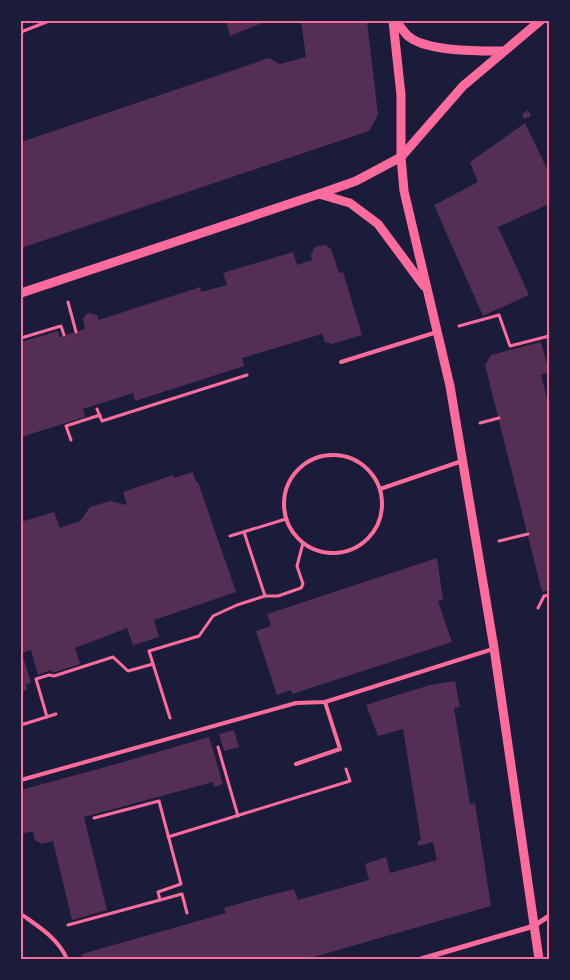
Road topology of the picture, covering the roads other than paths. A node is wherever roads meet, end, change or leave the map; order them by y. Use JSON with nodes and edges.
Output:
{"nodes":[{"id":1,"x":395,"y":21,"type":"edge"},
{"id":2,"x":540,"y":21,"type":"edge"},
{"id":3,"x":503,"y":52,"type":"junction"},
{"id":4,"x":401,"y":157,"type":"junction"},
{"id":5,"x":319,"y":194,"type":"junction"},
{"id":6,"x":428,"y":291,"type":"junction"},
{"id":7,"x":21,"y":293,"type":"edge"},
{"id":8,"x":437,"y":332,"type":"junction"},
{"id":9,"x":342,"y":362,"type":"dead end"},
{"id":10,"x":462,"y":461,"type":"junction"},
{"id":11,"x":380,"y":489,"type":"junction"},
{"id":12,"x":494,"y":648,"type":"junction"},
{"id":13,"x":325,"y":702,"type":"junction"},
{"id":14,"x":296,"y":764,"type":"dead end"},
{"id":15,"x":21,"y":780,"type":"edge"},
{"id":16,"x":21,"y":914,"type":"edge"},
{"id":17,"x":549,"y":916,"type":"edge"},
{"id":18,"x":534,"y":926,"type":"junction"},
{"id":19,"x":67,"y":959,"type":"edge"},
{"id":20,"x":421,"y":959,"type":"edge"},
{"id":21,"x":539,"y":959,"type":"edge"}],
"edges":[{"from":1,"to":3,"type":"street"},
{"from":1,"to":4,"type":"street"},
{"from":2,"to":3,"type":"street"},
{"from":3,"to":4,"type":"street"},
{"from":4,"to":5,"type":"street"},
{"from":4,"to":6,"type":"street"},
{"from":5,"to":6,"type":"street"},
{"from":5,"to":7,"type":"street"},
{"from":6,"to":8,"type":"street"},
{"from":8,"to":9,"type":"lane"},
{"from":8,"to":10,"type":"street"},
{"from":10,"to":11,"type":"lane"},
{"from":10,"to":12,"type":"street"},
{"from":11,"to":11,"type":"lane"},
{"from":12,"to":13,"type":"lane"},
{"from":12,"to":18,"type":"street"},
{"from":13,"to":14,"type":"lane"},
{"from":13,"to":15,"type":"lane"},
{"from":16,"to":19,"type":"lane"},
{"from":17,"to":18,"type":"street"},
{"from":18,"to":20,"type":"street"},
{"from":18,"to":21,"type":"street"}]}
